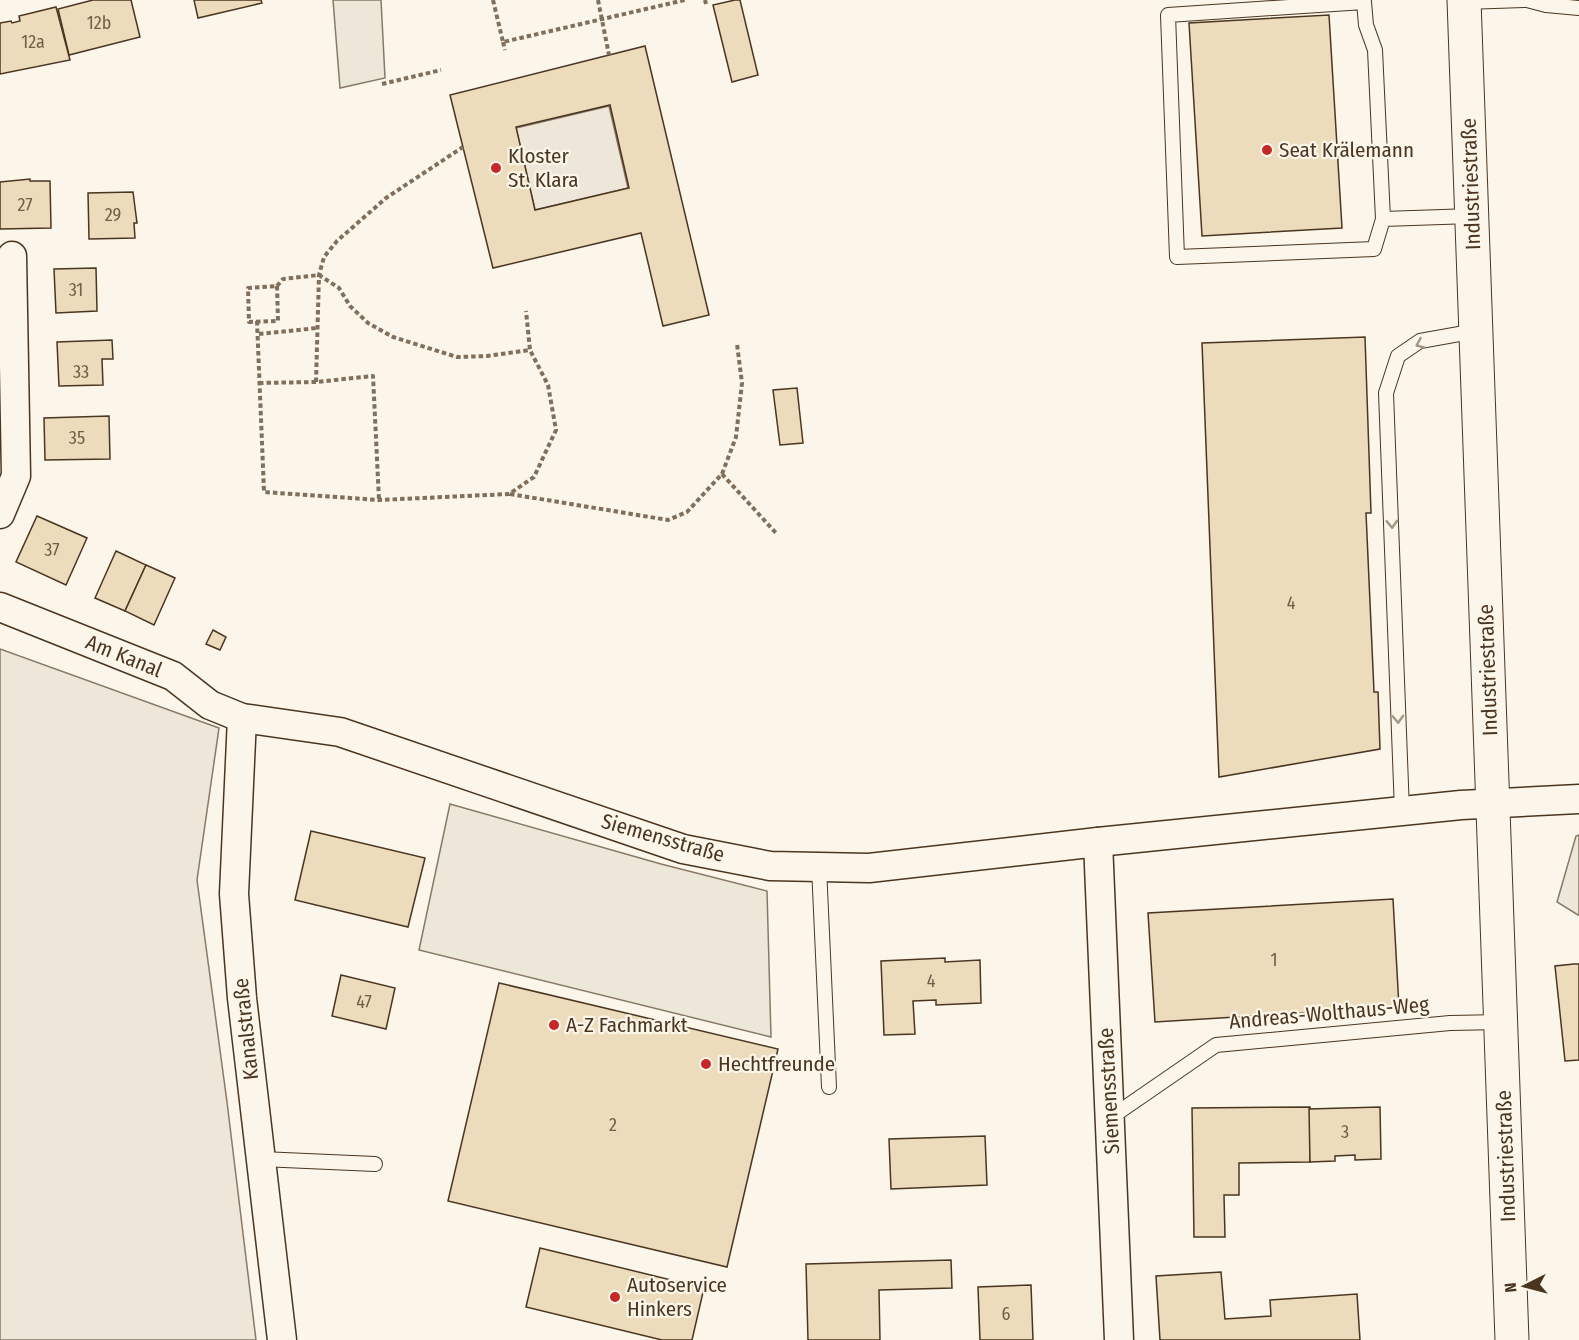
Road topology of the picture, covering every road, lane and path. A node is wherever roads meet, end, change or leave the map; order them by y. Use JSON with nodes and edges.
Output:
{"nodes":[{"id":1,"x":493,"y":0,"type":"edge"},
{"id":2,"x":598,"y":0,"type":"edge"},
{"id":3,"x":685,"y":0,"type":"edge"},
{"id":4,"x":1526,"y":0,"type":"edge"},
{"id":5,"x":1464,"y":1,"type":"edge"},
{"id":6,"x":1546,"y":3,"type":"edge"},
{"id":7,"x":1579,"y":8,"type":"edge"},
{"id":8,"x":602,"y":20,"type":"junction"},
{"id":9,"x":503,"y":42,"type":"junction"},
{"id":10,"x":505,"y":50,"type":"dead end"},
{"id":11,"x":609,"y":55,"type":"dead end"},
{"id":12,"x":441,"y":70,"type":"dead end"},
{"id":13,"x":382,"y":84,"type":"dead end"},
{"id":14,"x":463,"y":147,"type":"dead end"},
{"id":15,"x":1472,"y":216,"type":"junction"},
{"id":16,"x":1383,"y":219,"type":"junction"},
{"id":17,"x":12,"y":256,"type":"dead end"},
{"id":18,"x":319,"y":275,"type":"junction"},
{"id":19,"x":277,"y":286,"type":"junction"},
{"id":20,"x":526,"y":311,"type":"dead end"},
{"id":21,"x":257,"y":321,"type":"junction"},
{"id":22,"x":317,"y":328,"type":"junction"},
{"id":23,"x":1476,"y":331,"type":"junction"},
{"id":24,"x":259,"y":334,"type":"junction"},
{"id":25,"x":737,"y":344,"type":"dead end"},
{"id":26,"x":530,"y":350,"type":"junction"},
{"id":27,"x":316,"y":382,"type":"junction"},
{"id":28,"x":259,"y":383,"type":"junction"},
{"id":29,"x":722,"y":474,"type":"junction"},
{"id":30,"x":509,"y":494,"type":"junction"},
{"id":31,"x":380,"y":500,"type":"junction"},
{"id":32,"x":0,"y":514,"type":"edge"},
{"id":33,"x":776,"y":533,"type":"dead end"},
{"id":34,"x":0,"y":607,"type":"edge"},
{"id":35,"x":242,"y":718,"type":"junction"},
{"id":36,"x":1579,"y":799,"type":"edge"},
{"id":37,"x":1493,"y":803,"type":"junction"},
{"id":38,"x":1402,"y":811,"type":"junction"},
{"id":39,"x":1098,"y":842,"type":"junction"},
{"id":40,"x":819,"y":867,"type":"junction"},
{"id":41,"x":1502,"y":1022,"type":"junction"},
{"id":42,"x":829,"y":1087,"type":"dead end"},
{"id":43,"x":1110,"y":1118,"type":"junction"},
{"id":44,"x":261,"y":1159,"type":"junction"},
{"id":45,"x":375,"y":1164,"type":"dead end"},
{"id":46,"x":282,"y":1340,"type":"edge"},
{"id":47,"x":1119,"y":1340,"type":"edge"},
{"id":48,"x":1512,"y":1340,"type":"edge"}],
"edges":[{"from":1,"to":9,"type":"path"},
{"from":2,"to":8,"type":"path"},
{"from":3,"to":8,"type":"path"},
{"from":4,"to":5,"type":"lane"},
{"from":4,"to":6,"type":"lane"},
{"from":5,"to":15,"type":"street","name":"Industriestraße"},
{"from":6,"to":7,"type":"lane"},
{"from":8,"to":9,"type":"path"},
{"from":8,"to":11,"type":"path"},
{"from":9,"to":10,"type":"path"},
{"from":12,"to":13,"type":"path"},
{"from":14,"to":18,"type":"path"},
{"from":15,"to":16,"type":"lane"},
{"from":15,"to":23,"type":"street","name":"Industriestraße"},
{"from":16,"to":16,"type":"lane"},
{"from":17,"to":32,"type":"street"},
{"from":18,"to":19,"type":"path"},
{"from":18,"to":22,"type":"path"},
{"from":18,"to":26,"type":"path"},
{"from":19,"to":21,"type":"path"},
{"from":19,"to":21,"type":"path"},
{"from":20,"to":26,"type":"path"},
{"from":21,"to":24,"type":"path"},
{"from":22,"to":24,"type":"path"},
{"from":22,"to":27,"type":"path"},
{"from":23,"to":37,"type":"street","name":"Industriestraße"},
{"from":23,"to":38,"type":"lane","one_way":true},
{"from":24,"to":28,"type":"path"},
{"from":25,"to":29,"type":"path"},
{"from":26,"to":30,"type":"path"},
{"from":27,"to":28,"type":"path"},
{"from":27,"to":31,"type":"path"},
{"from":28,"to":31,"type":"path"},
{"from":29,"to":30,"type":"path"},
{"from":29,"to":33,"type":"path"},
{"from":30,"to":31,"type":"path"},
{"from":34,"to":35,"type":"street","name":"Am Kanal"},
{"from":35,"to":40,"type":"street","name":"Siemensstraße"},
{"from":35,"to":44,"type":"street","name":"Kanalstraße"},
{"from":36,"to":37,"type":"street","name":"Siemensstraße"},
{"from":37,"to":38,"type":"street","name":"Siemensstraße"},
{"from":37,"to":41,"type":"street","name":"Industriestraße"},
{"from":38,"to":39,"type":"street","name":"Siemensstraße"},
{"from":39,"to":40,"type":"street","name":"Siemensstraße"},
{"from":39,"to":43,"type":"street","name":"Siemensstraße"},
{"from":40,"to":42,"type":"lane"},
{"from":41,"to":43,"type":"lane","name":"Andreas-Wolthaus-Weg"},
{"from":41,"to":48,"type":"street","name":"Industriestraße"},
{"from":43,"to":47,"type":"street","name":"Siemensstraße"},
{"from":44,"to":45,"type":"lane"},
{"from":44,"to":46,"type":"street","name":"Kanalstraße"}]}
